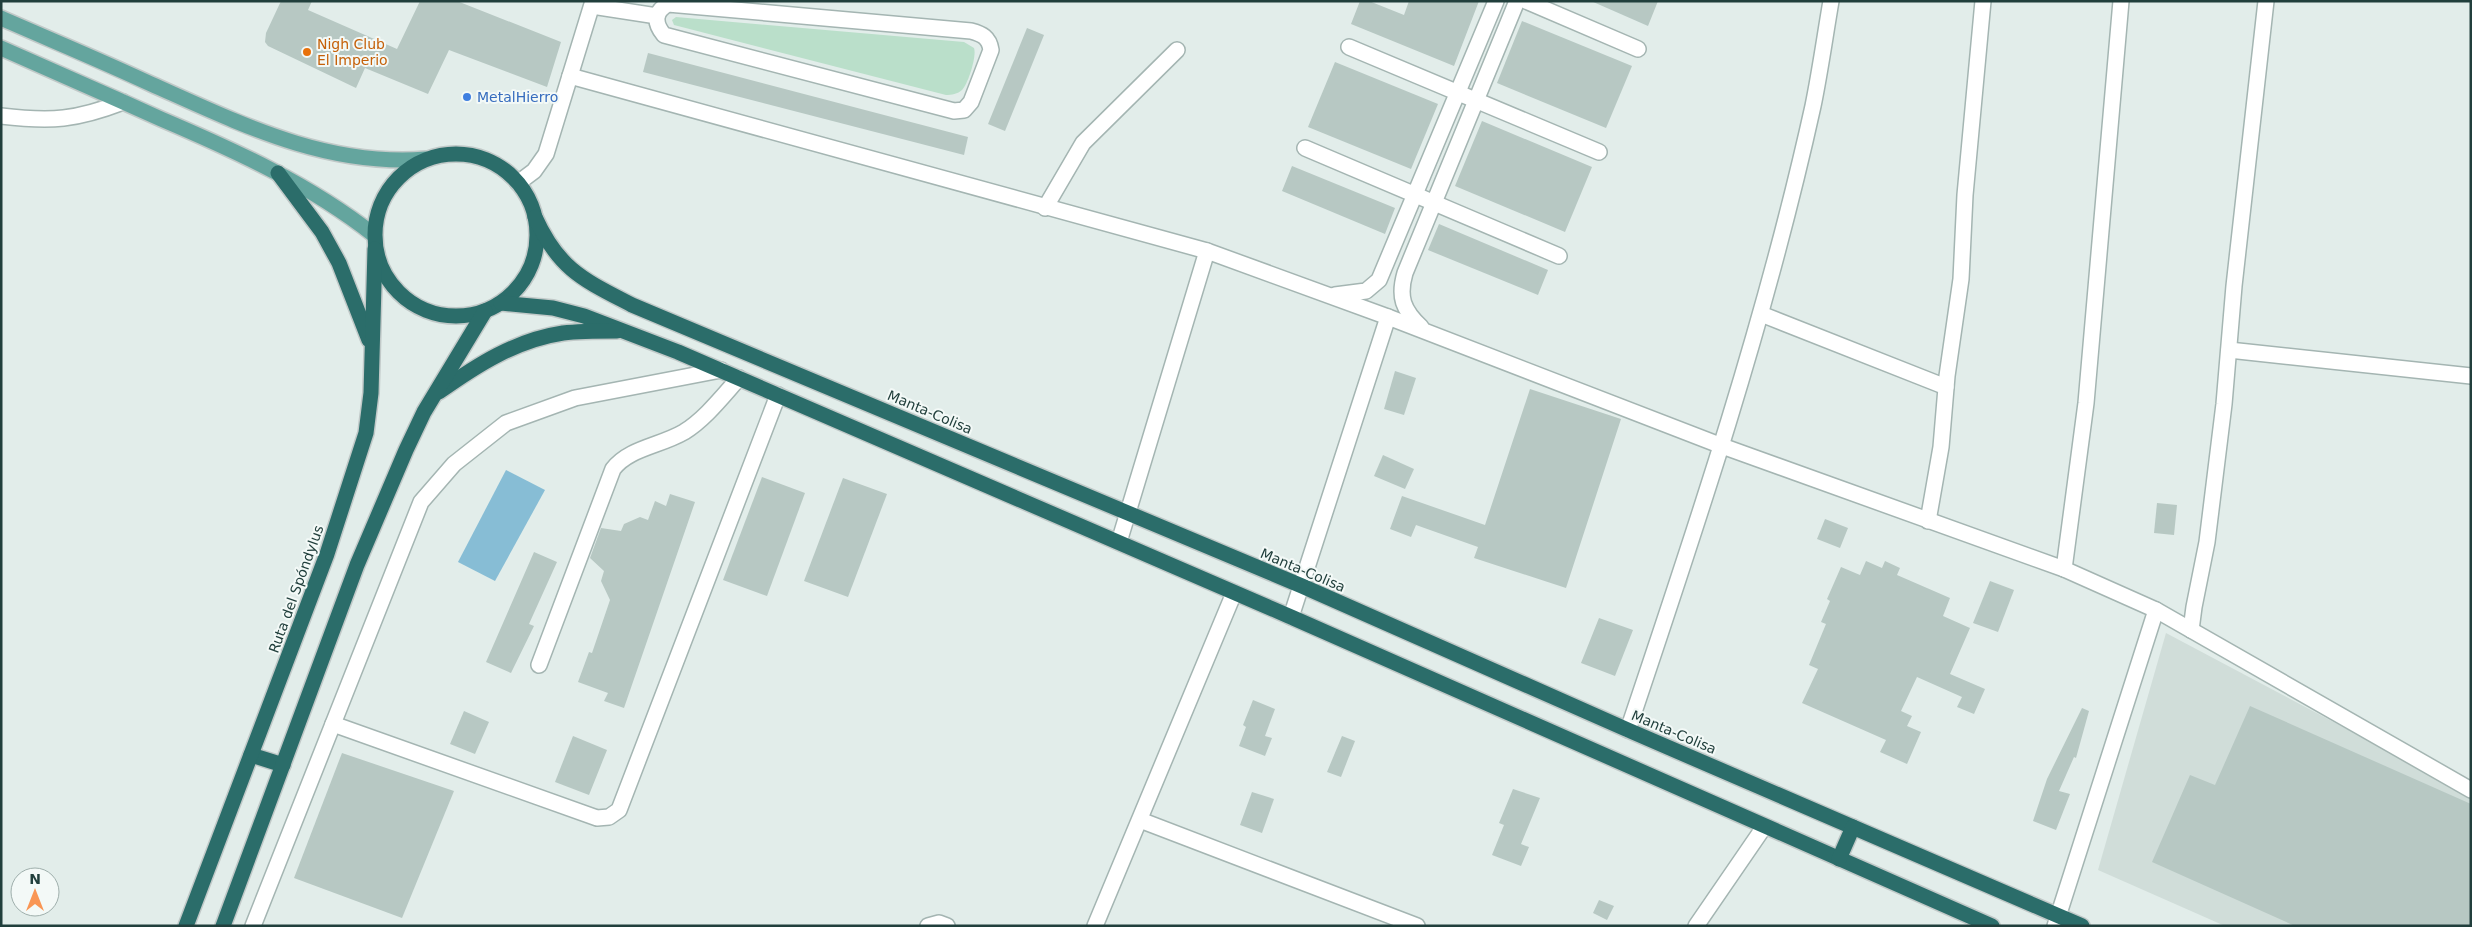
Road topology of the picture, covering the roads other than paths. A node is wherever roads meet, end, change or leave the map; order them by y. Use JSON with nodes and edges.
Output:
{"nodes":[{"id":1,"x":1496,"y":1,"type":"edge"},
{"id":2,"x":1517,"y":1,"type":"edge"},
{"id":3,"x":1526,"y":1,"type":"edge"},
{"id":4,"x":1831,"y":1,"type":"edge"},
{"id":5,"x":1983,"y":1,"type":"edge"},
{"id":6,"x":2121,"y":1,"type":"edge"},
{"id":7,"x":2266,"y":1,"type":"edge"},
{"id":8,"x":593,"y":4,"type":"edge"},
{"id":9,"x":657,"y":16,"type":"junction"},
{"id":10,"x":1,"y":18,"type":"edge"},
{"id":11,"x":1349,"y":47,"type":"dead end"},
{"id":12,"x":1,"y":48,"type":"edge"},
{"id":13,"x":1638,"y":49,"type":"dead end"},
{"id":14,"x":1177,"y":50,"type":"dead end"},
{"id":15,"x":570,"y":76,"type":"junction"},
{"id":16,"x":1458,"y":94,"type":"junction"},
{"id":17,"x":1476,"y":101,"type":"junction"},
{"id":18,"x":124,"y":102,"type":"junction"},
{"id":19,"x":1,"y":116,"type":"edge"},
{"id":20,"x":1305,"y":148,"type":"dead end"},
{"id":21,"x":1599,"y":152,"type":"dead end"},
{"id":22,"x":426,"y":159,"type":"junction"},
{"id":23,"x":278,"y":173,"type":"junction"},
{"id":24,"x":518,"y":183,"type":"junction"},
{"id":25,"x":1416,"y":194,"type":"junction"},
{"id":26,"x":1434,"y":203,"type":"junction"},
{"id":27,"x":1045,"y":208,"type":"junction"},
{"id":28,"x":536,"y":217,"type":"junction"},
{"id":29,"x":374,"y":242,"type":"junction"},
{"id":30,"x":1207,"y":251,"type":"junction"},
{"id":31,"x":1559,"y":256,"type":"dead end"},
{"id":32,"x":1387,"y":261,"type":"junction"},
{"id":33,"x":1407,"y":269,"type":"junction"},
{"id":34,"x":1330,"y":296,"type":"junction"},
{"id":35,"x":502,"y":303,"type":"junction"},
{"id":36,"x":485,"y":311,"type":"junction"},
{"id":37,"x":1761,"y":314,"type":"junction"},
{"id":38,"x":1388,"y":316,"type":"junction"},
{"id":39,"x":622,"y":330,"type":"junction"},
{"id":40,"x":1425,"y":331,"type":"junction"},
{"id":41,"x":2229,"y":350,"type":"junction"},
{"id":42,"x":373,"y":351,"type":"junction"},
{"id":43,"x":721,"y":370,"type":"junction"},
{"id":44,"x":2471,"y":376,"type":"edge"},
{"id":45,"x":739,"y":378,"type":"junction"},
{"id":46,"x":1946,"y":387,"type":"junction"},
{"id":47,"x":434,"y":395,"type":"junction"},
{"id":48,"x":778,"y":395,"type":"junction"},
{"id":49,"x":1722,"y":446,"type":"junction"},
{"id":50,"x":1128,"y":512,"type":"junction"},
{"id":51,"x":1928,"y":521,"type":"junction"},
{"id":52,"x":1119,"y":542,"type":"junction"},
{"id":53,"x":2064,"y":569,"type":"junction"},
{"id":54,"x":1302,"y":586,"type":"junction"},
{"id":55,"x":1234,"y":593,"type":"junction"},
{"id":56,"x":2156,"y":610,"type":"junction"},
{"id":57,"x":1291,"y":617,"type":"junction"},
{"id":58,"x":2191,"y":630,"type":"junction"},
{"id":59,"x":539,"y":664,"type":"dead end"},
{"id":60,"x":333,"y":724,"type":"junction"},
{"id":61,"x":1628,"y":730,"type":"junction"},
{"id":62,"x":251,"y":755,"type":"junction"},
{"id":63,"x":283,"y":765,"type":"junction"},
{"id":64,"x":2471,"y":790,"type":"edge"},
{"id":65,"x":1140,"y":820,"type":"junction"},
{"id":66,"x":1764,"y":827,"type":"junction"},
{"id":67,"x":1853,"y":827,"type":"junction"},
{"id":68,"x":1839,"y":859,"type":"junction"},
{"id":69,"x":2057,"y":921,"type":"edge"},
{"id":70,"x":186,"y":926,"type":"edge"},
{"id":71,"x":223,"y":926,"type":"edge"},
{"id":72,"x":253,"y":926,"type":"edge"},
{"id":73,"x":928,"y":926,"type":"edge"},
{"id":74,"x":947,"y":926,"type":"edge"},
{"id":75,"x":1095,"y":926,"type":"edge"},
{"id":76,"x":1416,"y":926,"type":"edge"},
{"id":77,"x":1696,"y":926,"type":"edge"},
{"id":78,"x":1992,"y":926,"type":"edge"},
{"id":79,"x":2082,"y":926,"type":"edge"}],
"edges":[{"from":1,"to":16,"type":"street"},
{"from":2,"to":17,"type":"street"},
{"from":3,"to":13,"type":"street"},
{"from":4,"to":37,"type":"street"},
{"from":5,"to":46,"type":"street"},
{"from":6,"to":53,"type":"street"},
{"from":7,"to":41,"type":"street"},
{"from":8,"to":9,"type":"street"},
{"from":8,"to":15,"type":"street"},
{"from":9,"to":9,"type":"street"},
{"from":10,"to":22,"type":"main road"},
{"from":11,"to":16,"type":"street"},
{"from":12,"to":18,"type":"main road"},
{"from":14,"to":27,"type":"street"},
{"from":15,"to":24,"type":"street"},
{"from":15,"to":27,"type":"street"},
{"from":16,"to":17,"type":"street"},
{"from":16,"to":25,"type":"street"},
{"from":17,"to":21,"type":"street"},
{"from":17,"to":26,"type":"street"},
{"from":18,"to":19,"type":"street"},
{"from":18,"to":23,"type":"main road"},
{"from":20,"to":25,"type":"street"},
{"from":22,"to":24,"type":"highway"},
{"from":22,"to":29,"type":"highway"},
{"from":23,"to":29,"type":"main road"},
{"from":23,"to":42,"type":"highway"},
{"from":24,"to":28,"type":"highway"},
{"from":25,"to":26,"type":"street"},
{"from":25,"to":32,"type":"street"},
{"from":26,"to":31,"type":"street"},
{"from":26,"to":33,"type":"street"},
{"from":27,"to":30,"type":"street"},
{"from":28,"to":35,"type":"highway"},
{"from":28,"to":50,"type":"highway","name":"Manta-Colisa"},
{"from":29,"to":36,"type":"highway"},
{"from":29,"to":42,"type":"highway","name":"Ruta del Spóndylus"},
{"from":30,"to":34,"type":"street"},
{"from":30,"to":50,"type":"street"},
{"from":32,"to":33,"type":"street"},
{"from":32,"to":34,"type":"street"},
{"from":33,"to":40,"type":"street"},
{"from":34,"to":38,"type":"street"},
{"from":35,"to":36,"type":"highway"},
{"from":35,"to":39,"type":"highway"},
{"from":36,"to":47,"type":"highway"},
{"from":37,"to":46,"type":"street"},
{"from":37,"to":49,"type":"street"},
{"from":38,"to":40,"type":"street"},
{"from":38,"to":54,"type":"street"},
{"from":39,"to":43,"type":"highway"},
{"from":39,"to":47,"type":"highway"},
{"from":40,"to":49,"type":"street"},
{"from":41,"to":44,"type":"street"},
{"from":41,"to":58,"type":"street"},
{"from":42,"to":62,"type":"highway","name":"Ruta del Spóndylus"},
{"from":43,"to":45,"type":"highway"},
{"from":43,"to":60,"type":"street"},
{"from":45,"to":48,"type":"highway"},
{"from":45,"to":59,"type":"street"},
{"from":46,"to":51,"type":"street"},
{"from":47,"to":63,"type":"highway"},
{"from":48,"to":52,"type":"highway"},
{"from":48,"to":60,"type":"street"},
{"from":49,"to":51,"type":"street"},
{"from":49,"to":61,"type":"street"},
{"from":50,"to":52,"type":"street"},
{"from":50,"to":54,"type":"highway","name":"Manta-Colisa"},
{"from":51,"to":53,"type":"street"},
{"from":52,"to":55,"type":"highway"},
{"from":53,"to":56,"type":"street"},
{"from":54,"to":57,"type":"street"},
{"from":54,"to":61,"type":"highway","name":"Manta-Colisa"},
{"from":55,"to":57,"type":"highway"},
{"from":55,"to":65,"type":"street"},
{"from":56,"to":58,"type":"street"},
{"from":56,"to":69,"type":"street"},
{"from":57,"to":66,"type":"highway"},
{"from":58,"to":64,"type":"street"},
{"from":60,"to":72,"type":"street"},
{"from":61,"to":67,"type":"highway","name":"Manta-Colisa"},
{"from":62,"to":63,"type":"highway"},
{"from":62,"to":70,"type":"highway","name":"Ruta del Spóndylus"},
{"from":63,"to":71,"type":"highway"},
{"from":65,"to":75,"type":"street"},
{"from":65,"to":76,"type":"street"},
{"from":66,"to":68,"type":"highway"},
{"from":66,"to":77,"type":"street"},
{"from":67,"to":68,"type":"highway"},
{"from":67,"to":69,"type":"highway","name":"Manta-Colisa"},
{"from":68,"to":78,"type":"highway"},
{"from":69,"to":79,"type":"highway","name":"Manta-Colisa"},
{"from":73,"to":74,"type":"street"}]}
